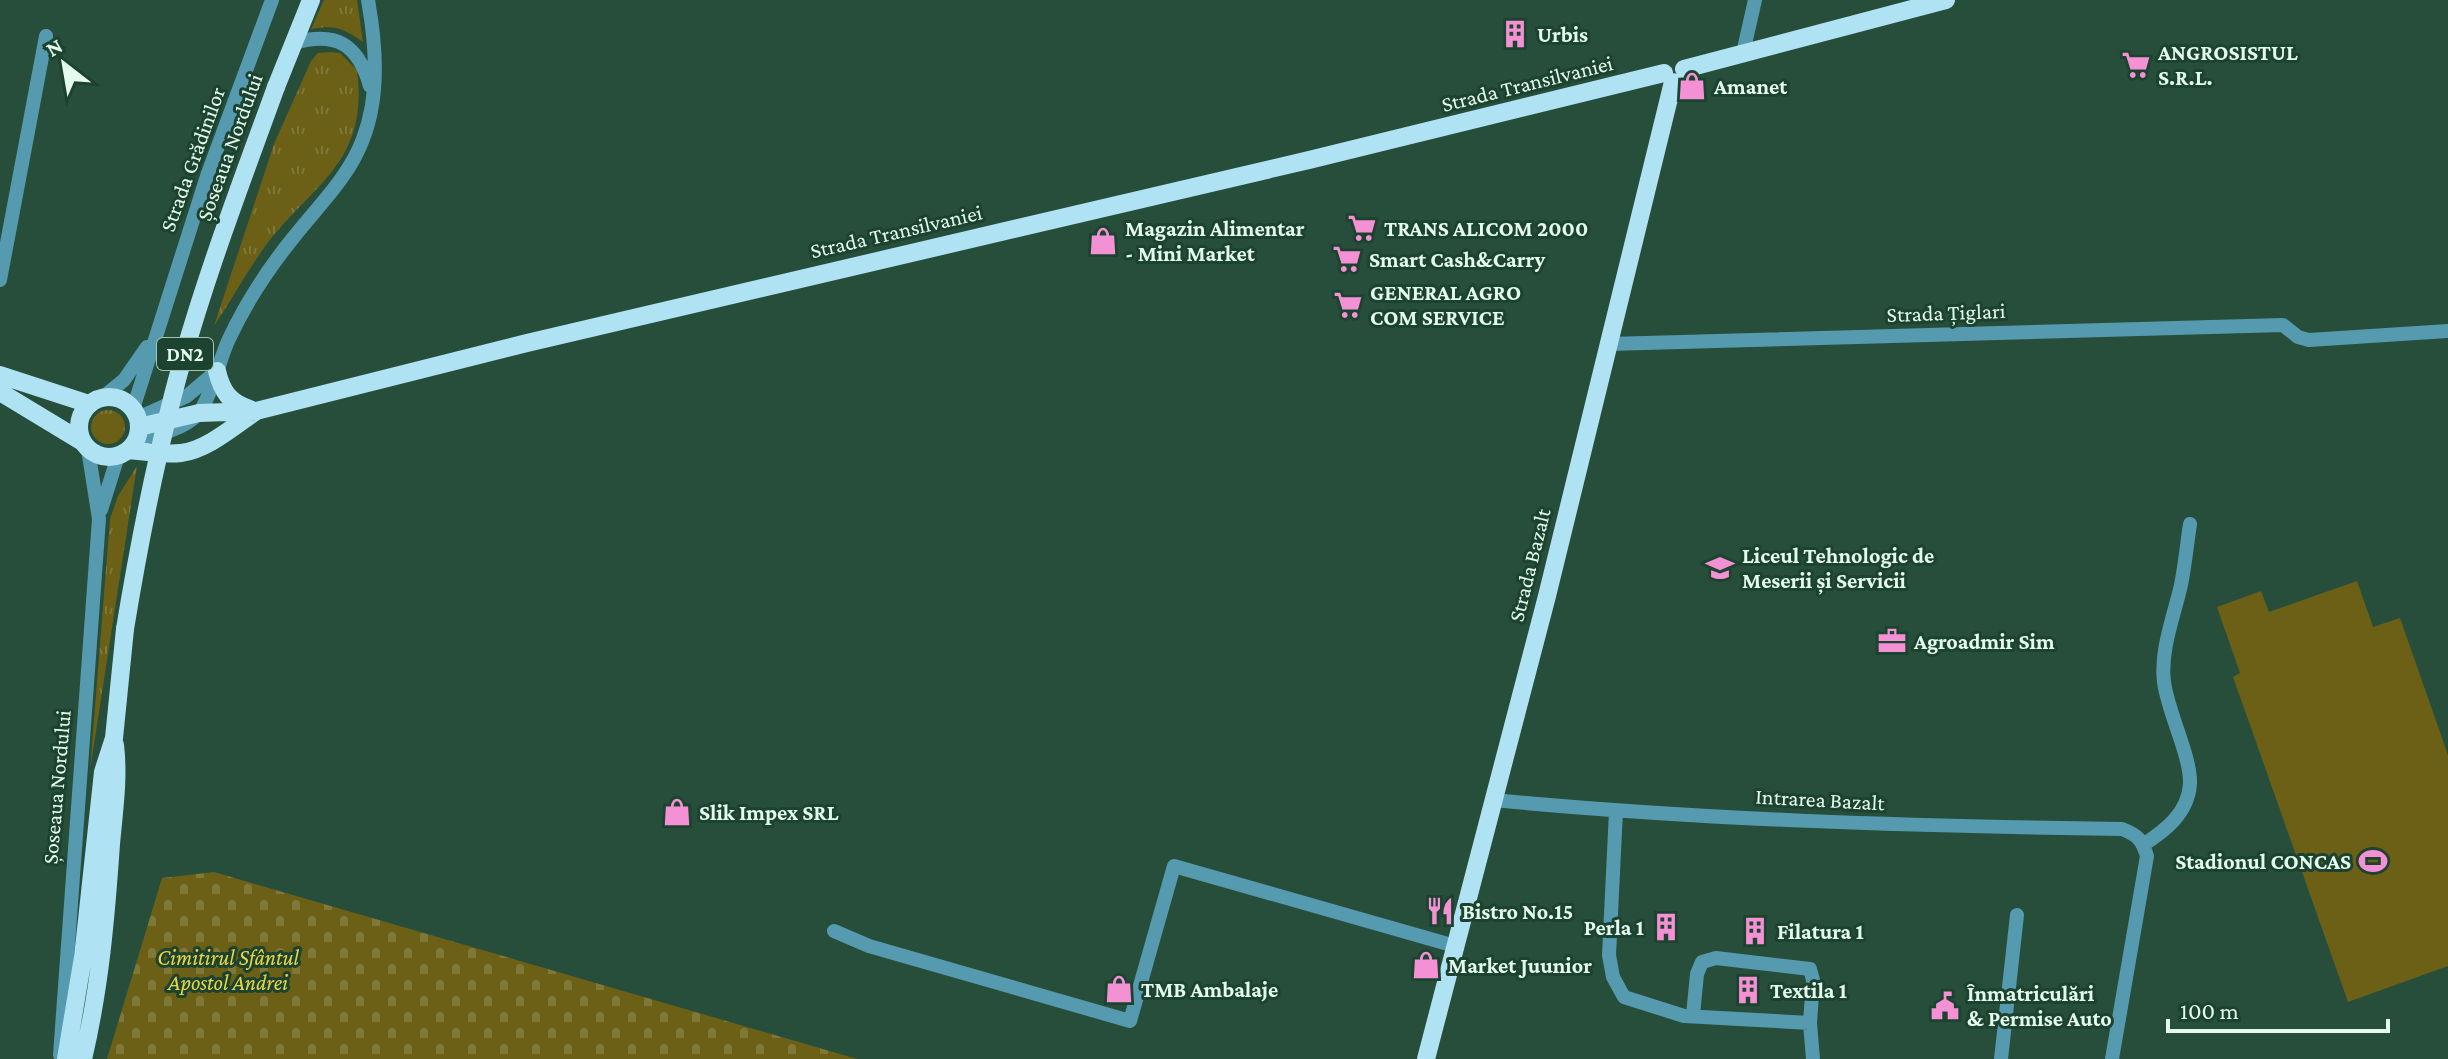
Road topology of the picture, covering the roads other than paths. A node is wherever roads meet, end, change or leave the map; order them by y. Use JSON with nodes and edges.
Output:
{"nodes":[{"id":1,"x":272,"y":0,"type":"edge"},
{"id":2,"x":311,"y":0,"type":"edge"},
{"id":3,"x":368,"y":0,"type":"edge"},
{"id":4,"x":1755,"y":0,"type":"edge"},
{"id":5,"x":1946,"y":0,"type":"edge"},
{"id":6,"x":46,"y":36,"type":"dead end"},
{"id":7,"x":294,"y":43,"type":"junction"},
{"id":8,"x":1743,"y":53,"type":"junction"},
{"id":9,"x":1673,"y":75,"type":"junction"},
{"id":10,"x":372,"y":94,"type":"junction"},
{"id":11,"x":0,"y":280,"type":"edge"},
{"id":12,"x":2448,"y":331,"type":"edge"},
{"id":13,"x":156,"y":334,"type":"junction"},
{"id":14,"x":1609,"y":344,"type":"junction"},
{"id":15,"x":217,"y":371,"type":"junction"},
{"id":16,"x":0,"y":375,"type":"edge"},
{"id":17,"x":0,"y":392,"type":"edge"},
{"id":18,"x":96,"y":401,"type":"junction"},
{"id":19,"x":256,"y":411,"type":"junction"},
{"id":20,"x":199,"y":413,"type":"junction"},
{"id":21,"x":132,"y":433,"type":"junction"},
{"id":22,"x":85,"y":445,"type":"junction"},
{"id":23,"x":99,"y":519,"type":"junction"},
{"id":24,"x":2190,"y":524,"type":"dead end"},
{"id":25,"x":114,"y":738,"type":"junction"},
{"id":26,"x":1493,"y":800,"type":"junction"},
{"id":27,"x":1616,"y":811,"type":"junction"},
{"id":28,"x":2143,"y":843,"type":"junction"},
{"id":29,"x":2017,"y":915,"type":"dead end"},
{"id":30,"x":834,"y":931,"type":"dead end"},
{"id":31,"x":1455,"y":946,"type":"junction"},
{"id":32,"x":1693,"y":1015,"type":"junction"},
{"id":33,"x":1810,"y":1023,"type":"junction"},
{"id":34,"x":63,"y":1059,"type":"edge"},
{"id":35,"x":83,"y":1059,"type":"edge"},
{"id":36,"x":1426,"y":1059,"type":"edge"},
{"id":37,"x":1813,"y":1059,"type":"edge"},
{"id":38,"x":2001,"y":1059,"type":"edge"},
{"id":39,"x":2112,"y":1059,"type":"edge"}],
"edges":[{"from":1,"to":13,"type":"street","name":"Strada Grădinilor"},
{"from":2,"to":7,"type":"main road","name":"Șoseaua Nordului","number":"DN2"},
{"from":3,"to":10,"type":"street"},
{"from":4,"to":8,"type":"street"},
{"from":5,"to":8,"type":"main road","name":"Strada Transilvaniei"},
{"from":6,"to":11,"type":"street"},
{"from":7,"to":10,"type":"street"},
{"from":7,"to":25,"type":"main road","name":"Șoseaua Nordului","number":"DN2","bridge":true},
{"from":8,"to":9,"type":"main road","name":"Strada Transilvaniei"},
{"from":9,"to":14,"type":"main road","name":"Strada Bazalt"},
{"from":9,"to":19,"type":"main road","name":"Strada Transilvaniei"},
{"from":10,"to":15,"type":"street"},
{"from":12,"to":14,"type":"street","name":"Strada Țiglari"},
{"from":13,"to":18,"type":"street"},
{"from":13,"to":21,"type":"street","name":"Șoseaua Nordului"},
{"from":14,"to":26,"type":"main road","name":"Strada Bazalt"},
{"from":15,"to":19,"type":"main road"},
{"from":15,"to":20,"type":"street"},
{"from":15,"to":21,"type":"street"},
{"from":16,"to":18,"type":"main road"},
{"from":17,"to":22,"type":"main road"},
{"from":18,"to":21,"type":"main road"},
{"from":18,"to":22,"type":"main road"},
{"from":19,"to":20,"type":"main road","name":"Strada Transilvaniei"},
{"from":19,"to":21,"type":"main road"},
{"from":20,"to":21,"type":"main road","name":"Strada Transilvaniei"},
{"from":21,"to":22,"type":"main road"},
{"from":21,"to":23,"type":"street","name":"Șoseaua Nordului"},
{"from":22,"to":23,"type":"street","name":"Șoseaua Nordului"},
{"from":23,"to":34,"type":"street","name":"Șoseaua Nordului"},
{"from":24,"to":28,"type":"street"},
{"from":25,"to":34,"type":"main road","name":"Șoseaua Nordului","number":"DN2"},
{"from":25,"to":35,"type":"main road","name":"Șoseaua Nordului","number":"DN2"},
{"from":26,"to":27,"type":"street","name":"Intrarea Bazalt"},
{"from":26,"to":31,"type":"main road","name":"Strada Bazalt"},
{"from":27,"to":28,"type":"street","name":"Intrarea Bazalt"},
{"from":27,"to":32,"type":"street"},
{"from":28,"to":39,"type":"street"},
{"from":29,"to":38,"type":"street"},
{"from":30,"to":31,"type":"street"},
{"from":31,"to":36,"type":"main road","name":"Strada Bazalt"},
{"from":32,"to":33,"type":"street"},
{"from":32,"to":33,"type":"street"},
{"from":33,"to":37,"type":"street"}]}
